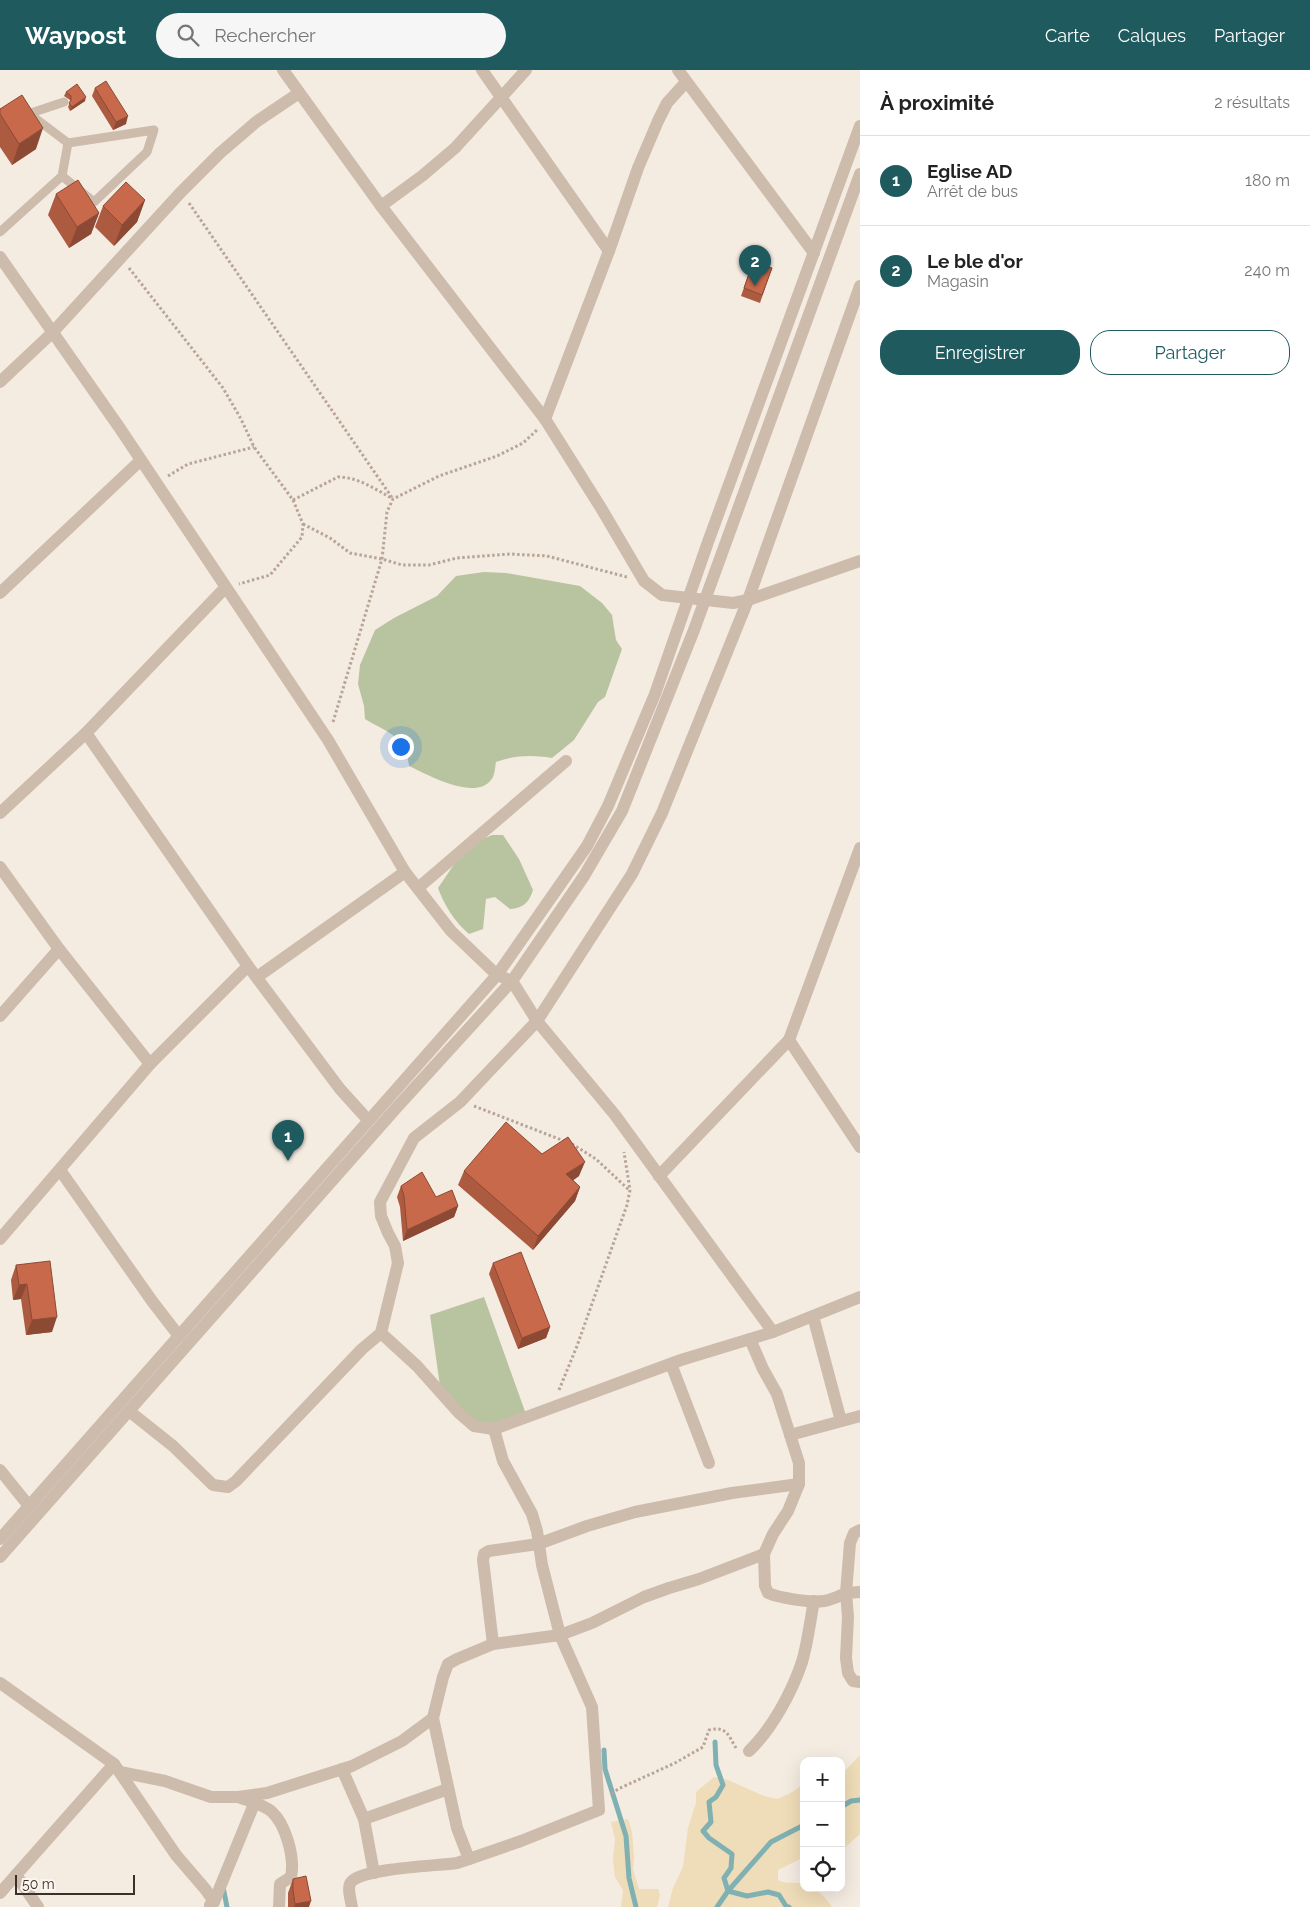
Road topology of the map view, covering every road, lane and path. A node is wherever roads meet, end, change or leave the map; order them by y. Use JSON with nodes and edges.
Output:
{"nodes":[{"id":1,"x":283,"y":70,"type":"edge"},
{"id":2,"x":482,"y":70,"type":"edge"},
{"id":3,"x":526,"y":70,"type":"edge"},
{"id":4,"x":678,"y":70,"type":"edge"},
{"id":5,"x":686,"y":82,"type":"junction"},
{"id":6,"x":299,"y":93,"type":"junction"},
{"id":7,"x":502,"y":98,"type":"junction"},
{"id":8,"x":64,"y":102,"type":"dead end"},
{"id":9,"x":860,"y":126,"type":"edge"},
{"id":10,"x":68,"y":143,"type":"junction"},
{"id":11,"x":860,"y":174,"type":"edge"},
{"id":12,"x":62,"y":176,"type":"junction"},
{"id":13,"x":181,"y":192,"type":"junction"},
{"id":14,"x":381,"y":206,"type":"junction"},
{"id":15,"x":0,"y":232,"type":"edge"},
{"id":16,"x":609,"y":251,"type":"junction"},
{"id":17,"x":814,"y":253,"type":"junction"},
{"id":18,"x":0,"y":257,"type":"edge"},
{"id":19,"x":121,"y":258,"type":"junction"},
{"id":20,"x":860,"y":286,"type":"edge"},
{"id":21,"x":52,"y":333,"type":"junction"},
{"id":22,"x":0,"y":382,"type":"edge"},
{"id":23,"x":544,"y":419,"type":"junction"},
{"id":24,"x":254,"y":448,"type":"junction"},
{"id":25,"x":141,"y":460,"type":"junction"},
{"id":26,"x":157,"y":483,"type":"junction"},
{"id":27,"x":393,"y":499,"type":"junction"},
{"id":28,"x":293,"y":500,"type":"junction"},
{"id":29,"x":303,"y":524,"type":"junction"},
{"id":30,"x":382,"y":559,"type":"junction"},
{"id":31,"x":860,"y":561,"type":"edge"},
{"id":32,"x":644,"y":581,"type":"junction"},
{"id":33,"x":225,"y":588,"type":"junction"},
{"id":34,"x":0,"y":593,"type":"edge"},
{"id":35,"x":689,"y":598,"type":"junction"},
{"id":36,"x":705,"y":600,"type":"junction"},
{"id":37,"x":748,"y":600,"type":"junction"},
{"id":38,"x":86,"y":733,"type":"junction"},
{"id":39,"x":328,"y":740,"type":"junction"},
{"id":40,"x":566,"y":761,"type":"dead end"},
{"id":41,"x":0,"y":813,"type":"edge"},
{"id":42,"x":860,"y":848,"type":"edge"},
{"id":43,"x":0,"y":867,"type":"edge"},
{"id":44,"x":405,"y":872,"type":"junction"},
{"id":45,"x":857,"y":873,"type":"edge"},
{"id":46,"x":418,"y":888,"type":"junction"},
{"id":47,"x":59,"y":949,"type":"junction"},
{"id":48,"x":248,"y":966,"type":"junction"},
{"id":49,"x":496,"y":974,"type":"junction"},
{"id":50,"x":257,"y":977,"type":"junction"},
{"id":51,"x":512,"y":981,"type":"junction"},
{"id":52,"x":0,"y":1016,"type":"edge"},
{"id":53,"x":537,"y":1022,"type":"junction"},
{"id":54,"x":789,"y":1040,"type":"junction"},
{"id":55,"x":150,"y":1064,"type":"junction"},
{"id":56,"x":460,"y":1102,"type":"junction"},
{"id":57,"x":368,"y":1120,"type":"junction"},
{"id":58,"x":860,"y":1147,"type":"edge"},
{"id":59,"x":623,"y":1149,"type":"dead end"},
{"id":60,"x":60,"y":1170,"type":"junction"},
{"id":61,"x":659,"y":1176,"type":"junction"},
{"id":62,"x":630,"y":1190,"type":"junction"},
{"id":63,"x":0,"y":1239,"type":"edge"},
{"id":64,"x":860,"y":1297,"type":"edge"},
{"id":65,"x":813,"y":1316,"type":"junction"},
{"id":66,"x":773,"y":1332,"type":"junction"},
{"id":67,"x":381,"y":1333,"type":"junction"},
{"id":68,"x":179,"y":1336,"type":"junction"},
{"id":69,"x":750,"y":1339,"type":"junction"},
{"id":70,"x":671,"y":1364,"type":"junction"},
{"id":71,"x":558,"y":1392,"type":"dead end"},
{"id":72,"x":130,"y":1411,"type":"junction"},
{"id":73,"x":860,"y":1416,"type":"edge"},
{"id":74,"x":842,"y":1421,"type":"junction"},
{"id":75,"x":494,"y":1429,"type":"junction"},
{"id":76,"x":790,"y":1435,"type":"junction"},
{"id":77,"x":709,"y":1463,"type":"dead end"},
{"id":78,"x":0,"y":1470,"type":"edge"},
{"id":79,"x":799,"y":1484,"type":"junction"},
{"id":80,"x":29,"y":1506,"type":"junction"},
{"id":81,"x":860,"y":1530,"type":"edge"},
{"id":82,"x":0,"y":1539,"type":"edge"},
{"id":83,"x":538,"y":1544,"type":"junction"},
{"id":84,"x":764,"y":1554,"type":"junction"},
{"id":85,"x":0,"y":1557,"type":"edge"},
{"id":86,"x":860,"y":1592,"type":"edge"},
{"id":87,"x":846,"y":1593,"type":"junction"},
{"id":88,"x":814,"y":1601,"type":"junction"},
{"id":89,"x":560,"y":1635,"type":"junction"},
{"id":90,"x":494,"y":1644,"type":"junction"},
{"id":91,"x":860,"y":1682,"type":"edge"},
{"id":92,"x":0,"y":1683,"type":"edge"},
{"id":93,"x":433,"y":1718,"type":"junction"},
{"id":94,"x":749,"y":1751,"type":"joint"},
{"id":95,"x":117,"y":1768,"type":"junction"},
{"id":96,"x":342,"y":1769,"type":"junction"},
{"id":97,"x":448,"y":1789,"type":"junction"},
{"id":98,"x":238,"y":1797,"type":"junction"},
{"id":99,"x":254,"y":1804,"type":"junction"},
{"id":100,"x":599,"y":1810,"type":"junction"},
{"id":101,"x":364,"y":1818,"type":"junction"},
{"id":102,"x":469,"y":1860,"type":"junction"},
{"id":103,"x":374,"y":1873,"type":"junction"},
{"id":104,"x":16,"y":1875,"type":"junction"},
{"id":105,"x":0,"y":1893,"type":"edge"},
{"id":106,"x":211,"y":1904,"type":"edge"},
{"id":107,"x":38,"y":1907,"type":"edge"},
{"id":108,"x":279,"y":1907,"type":"edge"},
{"id":109,"x":352,"y":1907,"type":"edge"}],
"edges":[{"from":1,"to":6,"type":"street"},
{"from":2,"to":7,"type":"street"},
{"from":3,"to":7,"type":"street"},
{"from":4,"to":5,"type":"street"},
{"from":5,"to":16,"type":"street"},
{"from":5,"to":17,"type":"street"},
{"from":6,"to":13,"type":"street"},
{"from":6,"to":14,"type":"street"},
{"from":7,"to":14,"type":"street"},
{"from":7,"to":16,"type":"street"},
{"from":8,"to":10,"type":"lane"},
{"from":9,"to":17,"type":"street"},
{"from":10,"to":12,"type":"lane"},
{"from":10,"to":12,"type":"lane"},
{"from":11,"to":36,"type":"street"},
{"from":12,"to":15,"type":"lane"},
{"from":13,"to":19,"type":"street"},
{"from":13,"to":27,"type":"path"},
{"from":14,"to":23,"type":"street"},
{"from":16,"to":23,"type":"street"},
{"from":17,"to":35,"type":"street"},
{"from":18,"to":21,"type":"street"},
{"from":19,"to":21,"type":"street"},
{"from":19,"to":24,"type":"path"},
{"from":20,"to":37,"type":"street"},
{"from":21,"to":22,"type":"street"},
{"from":21,"to":25,"type":"street"},
{"from":23,"to":27,"type":"path"},
{"from":23,"to":32,"type":"street"},
{"from":24,"to":26,"type":"path"},
{"from":24,"to":28,"type":"path"},
{"from":25,"to":26,"type":"street"},
{"from":25,"to":34,"type":"street"},
{"from":26,"to":33,"type":"street"},
{"from":27,"to":28,"type":"path"},
{"from":27,"to":30,"type":"path"},
{"from":28,"to":29,"type":"path"},
{"from":29,"to":30,"type":"path"},
{"from":29,"to":33,"type":"path"},
{"from":30,"to":32,"type":"path"},
{"from":30,"to":39,"type":"path"},
{"from":31,"to":37,"type":"street"},
{"from":32,"to":35,"type":"street"},
{"from":33,"to":38,"type":"street"},
{"from":33,"to":39,"type":"street"},
{"from":35,"to":36,"type":"street"},
{"from":35,"to":49,"type":"street"},
{"from":36,"to":37,"type":"street"},
{"from":36,"to":51,"type":"street"},
{"from":37,"to":53,"type":"street"},
{"from":38,"to":41,"type":"street"},
{"from":38,"to":48,"type":"street"},
{"from":39,"to":44,"type":"street"},
{"from":40,"to":46,"type":"street"},
{"from":42,"to":45,"type":"street"},
{"from":43,"to":47,"type":"street"},
{"from":44,"to":46,"type":"street"},
{"from":44,"to":50,"type":"street"},
{"from":45,"to":54,"type":"street"},
{"from":46,"to":49,"type":"street"},
{"from":47,"to":52,"type":"street"},
{"from":47,"to":55,"type":"street"},
{"from":48,"to":50,"type":"street"},
{"from":48,"to":55,"type":"street"},
{"from":49,"to":51,"type":"street"},
{"from":49,"to":57,"type":"street"},
{"from":50,"to":57,"type":"street"},
{"from":51,"to":53,"type":"street"},
{"from":51,"to":72,"type":"street"},
{"from":53,"to":56,"type":"street"},
{"from":53,"to":61,"type":"street"},
{"from":54,"to":58,"type":"street"},
{"from":54,"to":61,"type":"street"},
{"from":55,"to":60,"type":"street"},
{"from":56,"to":62,"type":"path"},
{"from":56,"to":67,"type":"street"},
{"from":57,"to":68,"type":"street"},
{"from":59,"to":62,"type":"path"},
{"from":60,"to":63,"type":"street"},
{"from":60,"to":68,"type":"street"},
{"from":61,"to":66,"type":"street"},
{"from":62,"to":71,"type":"path"},
{"from":64,"to":65,"type":"street"},
{"from":65,"to":66,"type":"street"},
{"from":65,"to":74,"type":"street"},
{"from":66,"to":69,"type":"street"},
{"from":67,"to":72,"type":"street"},
{"from":67,"to":75,"type":"street"},
{"from":68,"to":80,"type":"street"},
{"from":69,"to":70,"type":"street"},
{"from":69,"to":76,"type":"street"},
{"from":70,"to":75,"type":"street"},
{"from":70,"to":77,"type":"street"},
{"from":72,"to":85,"type":"street"},
{"from":73,"to":74,"type":"street"},
{"from":74,"to":76,"type":"street"},
{"from":75,"to":83,"type":"street"},
{"from":76,"to":79,"type":"street"},
{"from":78,"to":80,"type":"street"},
{"from":79,"to":83,"type":"street"},
{"from":79,"to":84,"type":"street"},
{"from":80,"to":82,"type":"street"},
{"from":81,"to":87,"type":"street"},
{"from":83,"to":89,"type":"street"},
{"from":83,"to":90,"type":"street"},
{"from":84,"to":88,"type":"street"},
{"from":84,"to":89,"type":"street"},
{"from":86,"to":87,"type":"street"},
{"from":87,"to":88,"type":"street"},
{"from":87,"to":91,"type":"street"},
{"from":88,"to":94,"type":"street"},
{"from":89,"to":90,"type":"street"},
{"from":89,"to":100,"type":"street"},
{"from":90,"to":93,"type":"street"},
{"from":92,"to":95,"type":"street"},
{"from":93,"to":96,"type":"street"},
{"from":93,"to":97,"type":"street"},
{"from":94,"to":100,"type":"path"},
{"from":95,"to":98,"type":"street"},
{"from":95,"to":104,"type":"street"},
{"from":95,"to":106,"type":"street"},
{"from":96,"to":98,"type":"street"},
{"from":96,"to":101,"type":"street"},
{"from":97,"to":101,"type":"street"},
{"from":97,"to":102,"type":"street"},
{"from":98,"to":99,"type":"street"},
{"from":99,"to":106,"type":"street"},
{"from":99,"to":108,"type":"street"},
{"from":100,"to":102,"type":"street"},
{"from":101,"to":103,"type":"street"},
{"from":102,"to":103,"type":"street"},
{"from":103,"to":109,"type":"street"},
{"from":104,"to":105,"type":"street"},
{"from":104,"to":107,"type":"street"}]}
